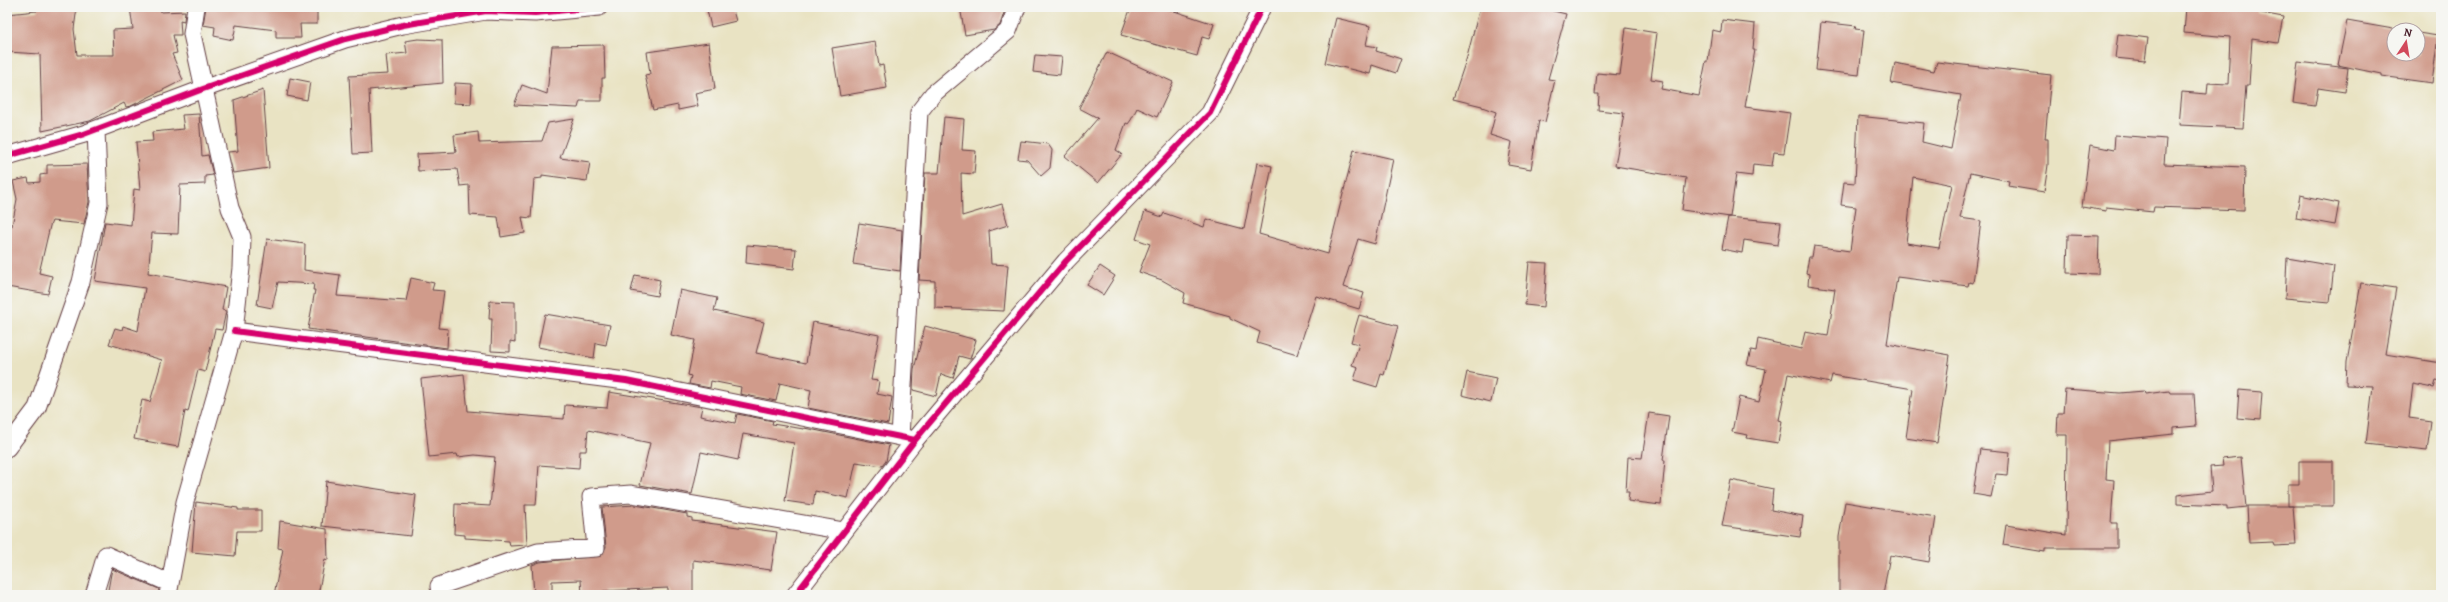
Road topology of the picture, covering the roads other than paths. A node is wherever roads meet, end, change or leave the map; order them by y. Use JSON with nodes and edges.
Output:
{"nodes":[{"id":1,"x":184,"y":7,"type":"edge"},
{"id":2,"x":196,"y":7,"type":"edge"},
{"id":3,"x":599,"y":7,"type":"edge"},
{"id":4,"x":1018,"y":7,"type":"edge"},
{"id":5,"x":1262,"y":7,"type":"edge"},
{"id":6,"x":192,"y":34,"type":"junction"},
{"id":7,"x":203,"y":89,"type":"junction"},
{"id":8,"x":96,"y":130,"type":"junction"},
{"id":9,"x":7,"y":156,"type":"edge"},
{"id":10,"x":234,"y":331,"type":"junction"},
{"id":11,"x":907,"y":438,"type":"junction"},
{"id":12,"x":7,"y":448,"type":"edge"},
{"id":13,"x":844,"y":531,"type":"junction"},
{"id":14,"x":168,"y":589,"type":"edge"},
{"id":15,"x":94,"y":595,"type":"edge"},
{"id":16,"x":440,"y":595,"type":"edge"},
{"id":17,"x":795,"y":595,"type":"edge"}],
"edges":[{"from":1,"to":6,"type":"street"},
{"from":2,"to":6,"type":"street"},
{"from":3,"to":7,"type":"street"},
{"from":4,"to":11,"type":"street"},
{"from":5,"to":11,"type":"street"},
{"from":6,"to":7,"type":"street"},
{"from":7,"to":8,"type":"street"},
{"from":7,"to":10,"type":"street"},
{"from":8,"to":9,"type":"street"},
{"from":8,"to":12,"type":"street"},
{"from":10,"to":11,"type":"street"},
{"from":10,"to":14,"type":"street"},
{"from":11,"to":13,"type":"street"},
{"from":13,"to":16,"type":"street"},
{"from":13,"to":17,"type":"street"},
{"from":14,"to":15,"type":"street"}]}
